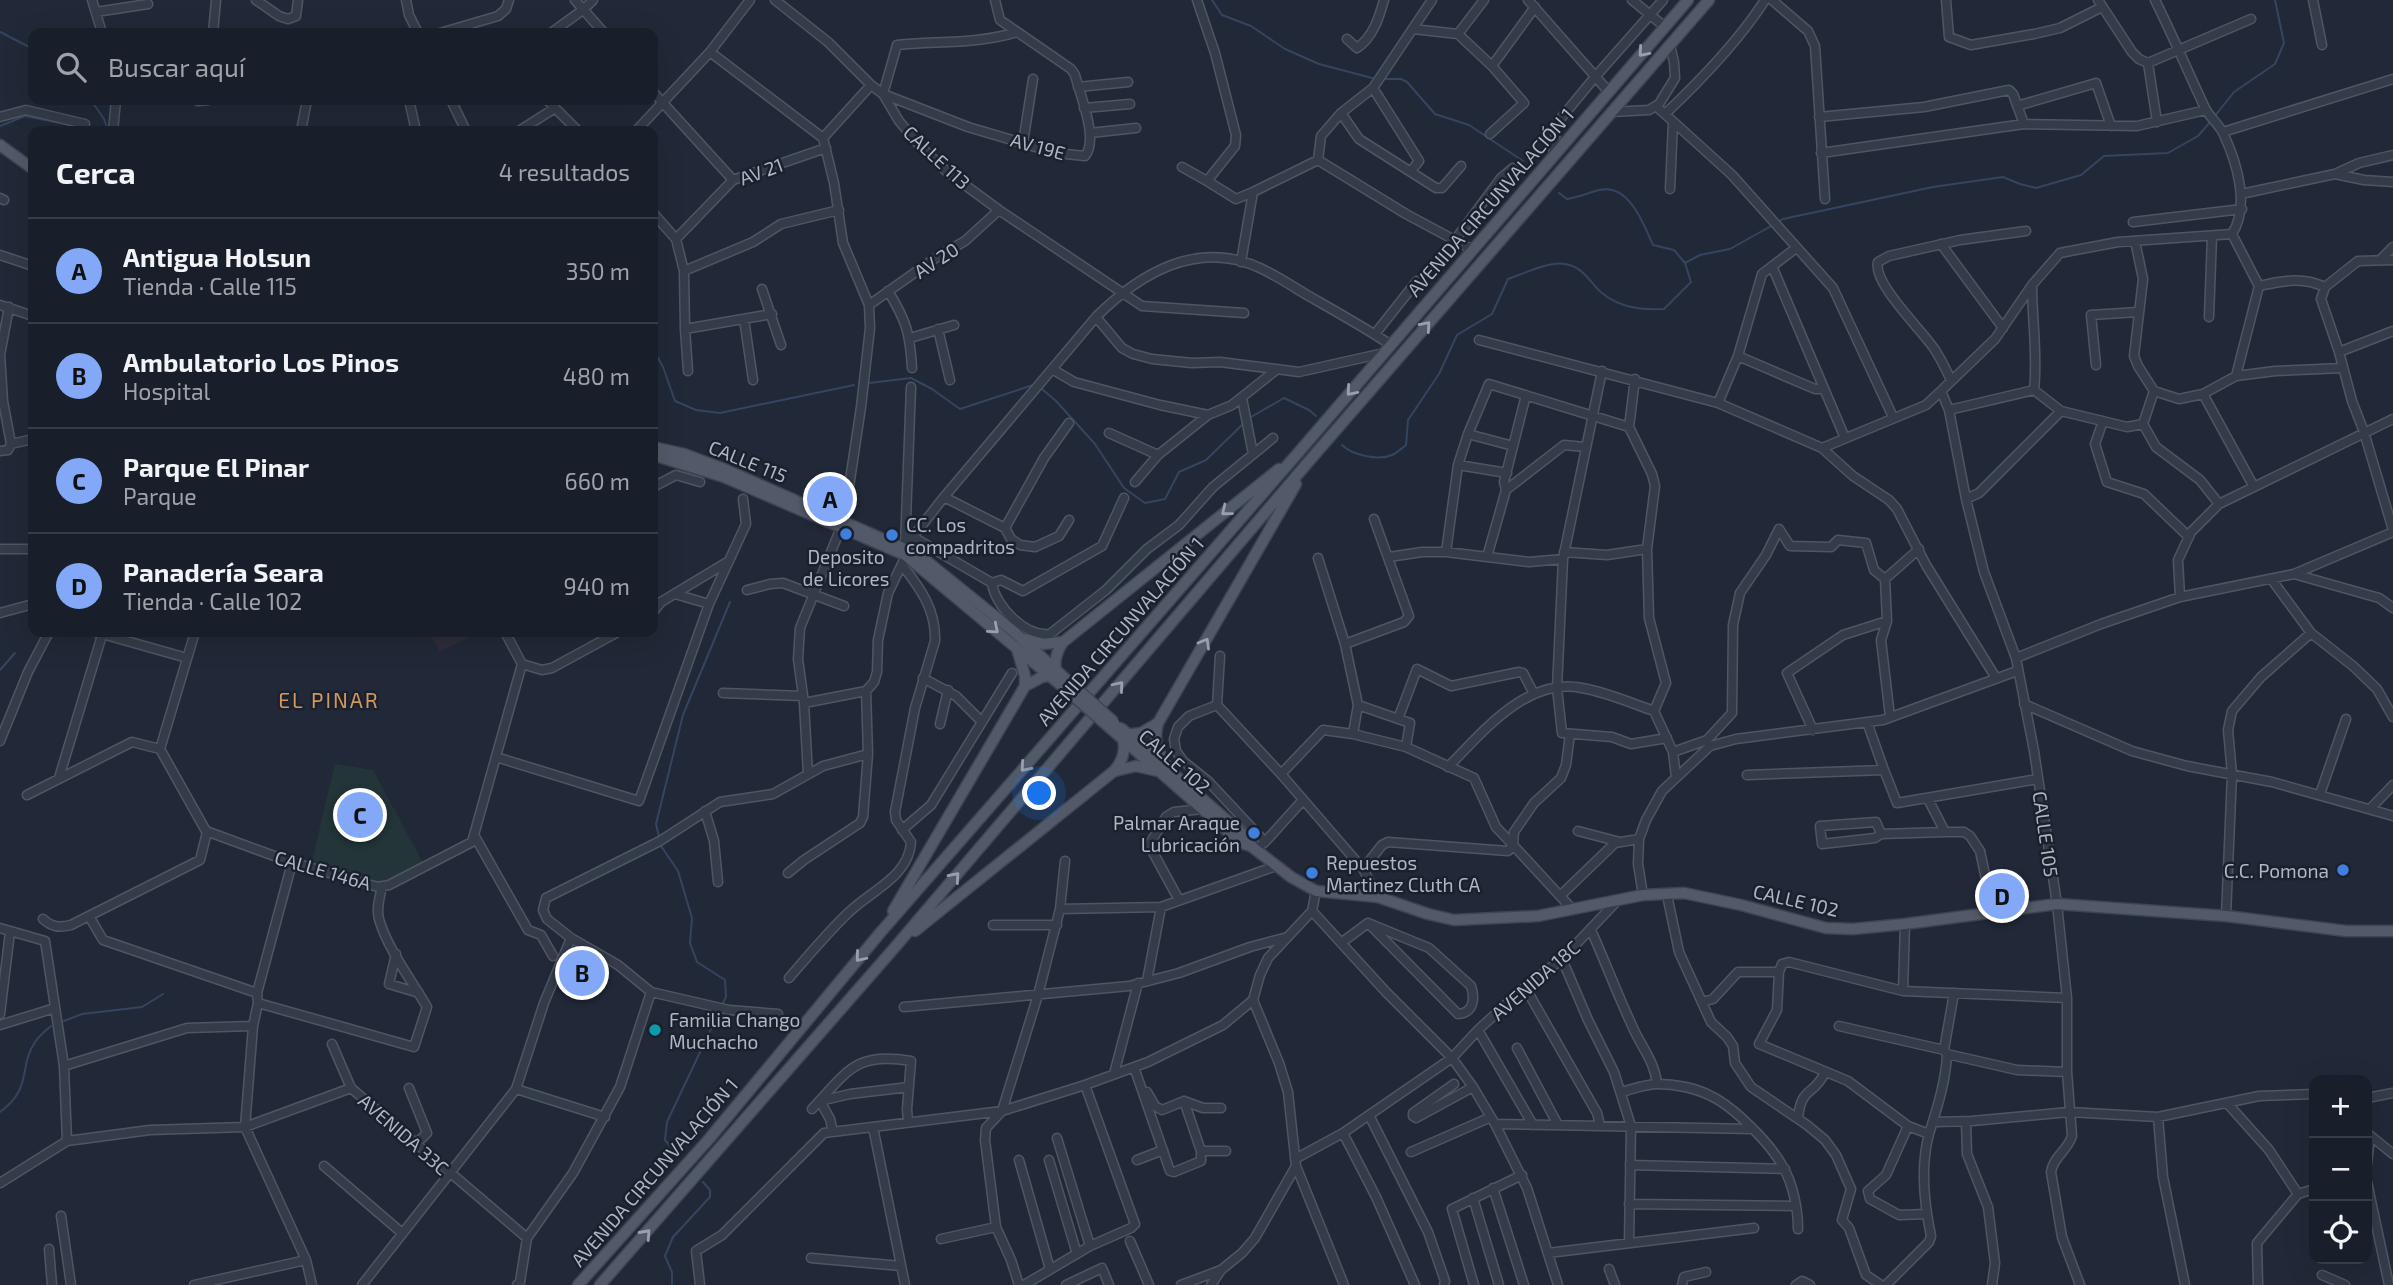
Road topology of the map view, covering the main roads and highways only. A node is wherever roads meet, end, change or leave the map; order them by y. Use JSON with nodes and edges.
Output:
{"nodes":[{"id":1,"x":1688,"y":0,"type":"edge"},
{"id":2,"x":1709,"y":0,"type":"edge"},
{"id":3,"x":0,"y":145,"type":"edge"},
{"id":4,"x":28,"y":165,"type":"edge"},
{"id":5,"x":658,"y":448,"type":"edge"},
{"id":6,"x":1298,"y":453,"type":"junction"},
{"id":7,"x":658,"y":457,"type":"edge"},
{"id":8,"x":1310,"y":460,"type":"junction"},
{"id":9,"x":842,"y":525,"type":"junction"},
{"id":10,"x":904,"y":556,"type":"junction"},
{"id":11,"x":1013,"y":631,"type":"junction"},
{"id":12,"x":1063,"y":642,"type":"junction"},
{"id":13,"x":1017,"y":648,"type":"junction"},
{"id":14,"x":1059,"y":678,"type":"junction"},
{"id":15,"x":1025,"y":686,"type":"junction"},
{"id":16,"x":1158,"y":723,"type":"junction"},
{"id":17,"x":1119,"y":731,"type":"junction"},
{"id":18,"x":1114,"y":771,"type":"junction"},
{"id":19,"x":1164,"y":771,"type":"junction"},
{"id":20,"x":1253,"y":848,"type":"junction"},
{"id":21,"x":2393,"y":931,"type":"edge"},
{"id":22,"x":880,"y":933,"type":"junction"},
{"id":23,"x":896,"y":946,"type":"junction"},
{"id":24,"x":578,"y":1285,"type":"edge"},
{"id":25,"x":600,"y":1285,"type":"edge"}],
"edges":[{"from":1,"to":6,"type":"main road","name":"AVENIDA CIRCUNVALACIÓN 1","one_way":true},
{"from":8,"to":2,"type":"main road","name":"AVENIDA CIRCUNVALACIÓN 1","one_way":true},
{"from":3,"to":4,"type":"main road"},
{"from":5,"to":9,"type":"main road","name":"CALLE 115"},
{"from":6,"to":12,"type":"main road","one_way":true},
{"from":6,"to":22,"type":"main road","name":"AVENIDA CIRCUNVALACIÓN 1","one_way":true},
{"from":7,"to":9,"type":"main road","name":"CALLE 115"},
{"from":16,"to":8,"type":"main road","one_way":true},
{"from":23,"to":8,"type":"main road","name":"AVENIDA CIRCUNVALACIÓN 1","one_way":true},
{"from":9,"to":10,"type":"main road","name":"CALLE 115"},
{"from":10,"to":11,"type":"main road","name":"CALLE 115"},
{"from":10,"to":13,"type":"main road","name":"CALLE 115","one_way":true},
{"from":11,"to":12,"type":"main road"},
{"from":11,"to":14,"type":"main road","name":"CALLE 115"},
{"from":12,"to":14,"type":"main road"},
{"from":13,"to":14,"type":"main road","name":"CALLE 115"},
{"from":13,"to":15,"type":"main road"},
{"from":14,"to":15,"type":"main road"},
{"from":14,"to":17,"type":"main road","name":"CALLE 102","bridge":true},
{"from":15,"to":22,"type":"main road"},
{"from":16,"to":17,"type":"main road"},
{"from":16,"to":19,"type":"main road"},
{"from":17,"to":18,"type":"main road"},
{"from":17,"to":19,"type":"main road","name":"CALLE 102"},
{"from":18,"to":19,"type":"main road"},
{"from":18,"to":23,"type":"main road"},
{"from":19,"to":20,"type":"main road","name":"CALLE 102"},
{"from":19,"to":20,"type":"main road","name":"CALLE 102"},
{"from":20,"to":21,"type":"main road","name":"CALLE 102"},
{"from":22,"to":24,"type":"main road","name":"AVENIDA CIRCUNVALACIÓN 1","one_way":true},
{"from":25,"to":23,"type":"main road","name":"AVENIDA CIRCUNVALACIÓN 1","one_way":true}]}
